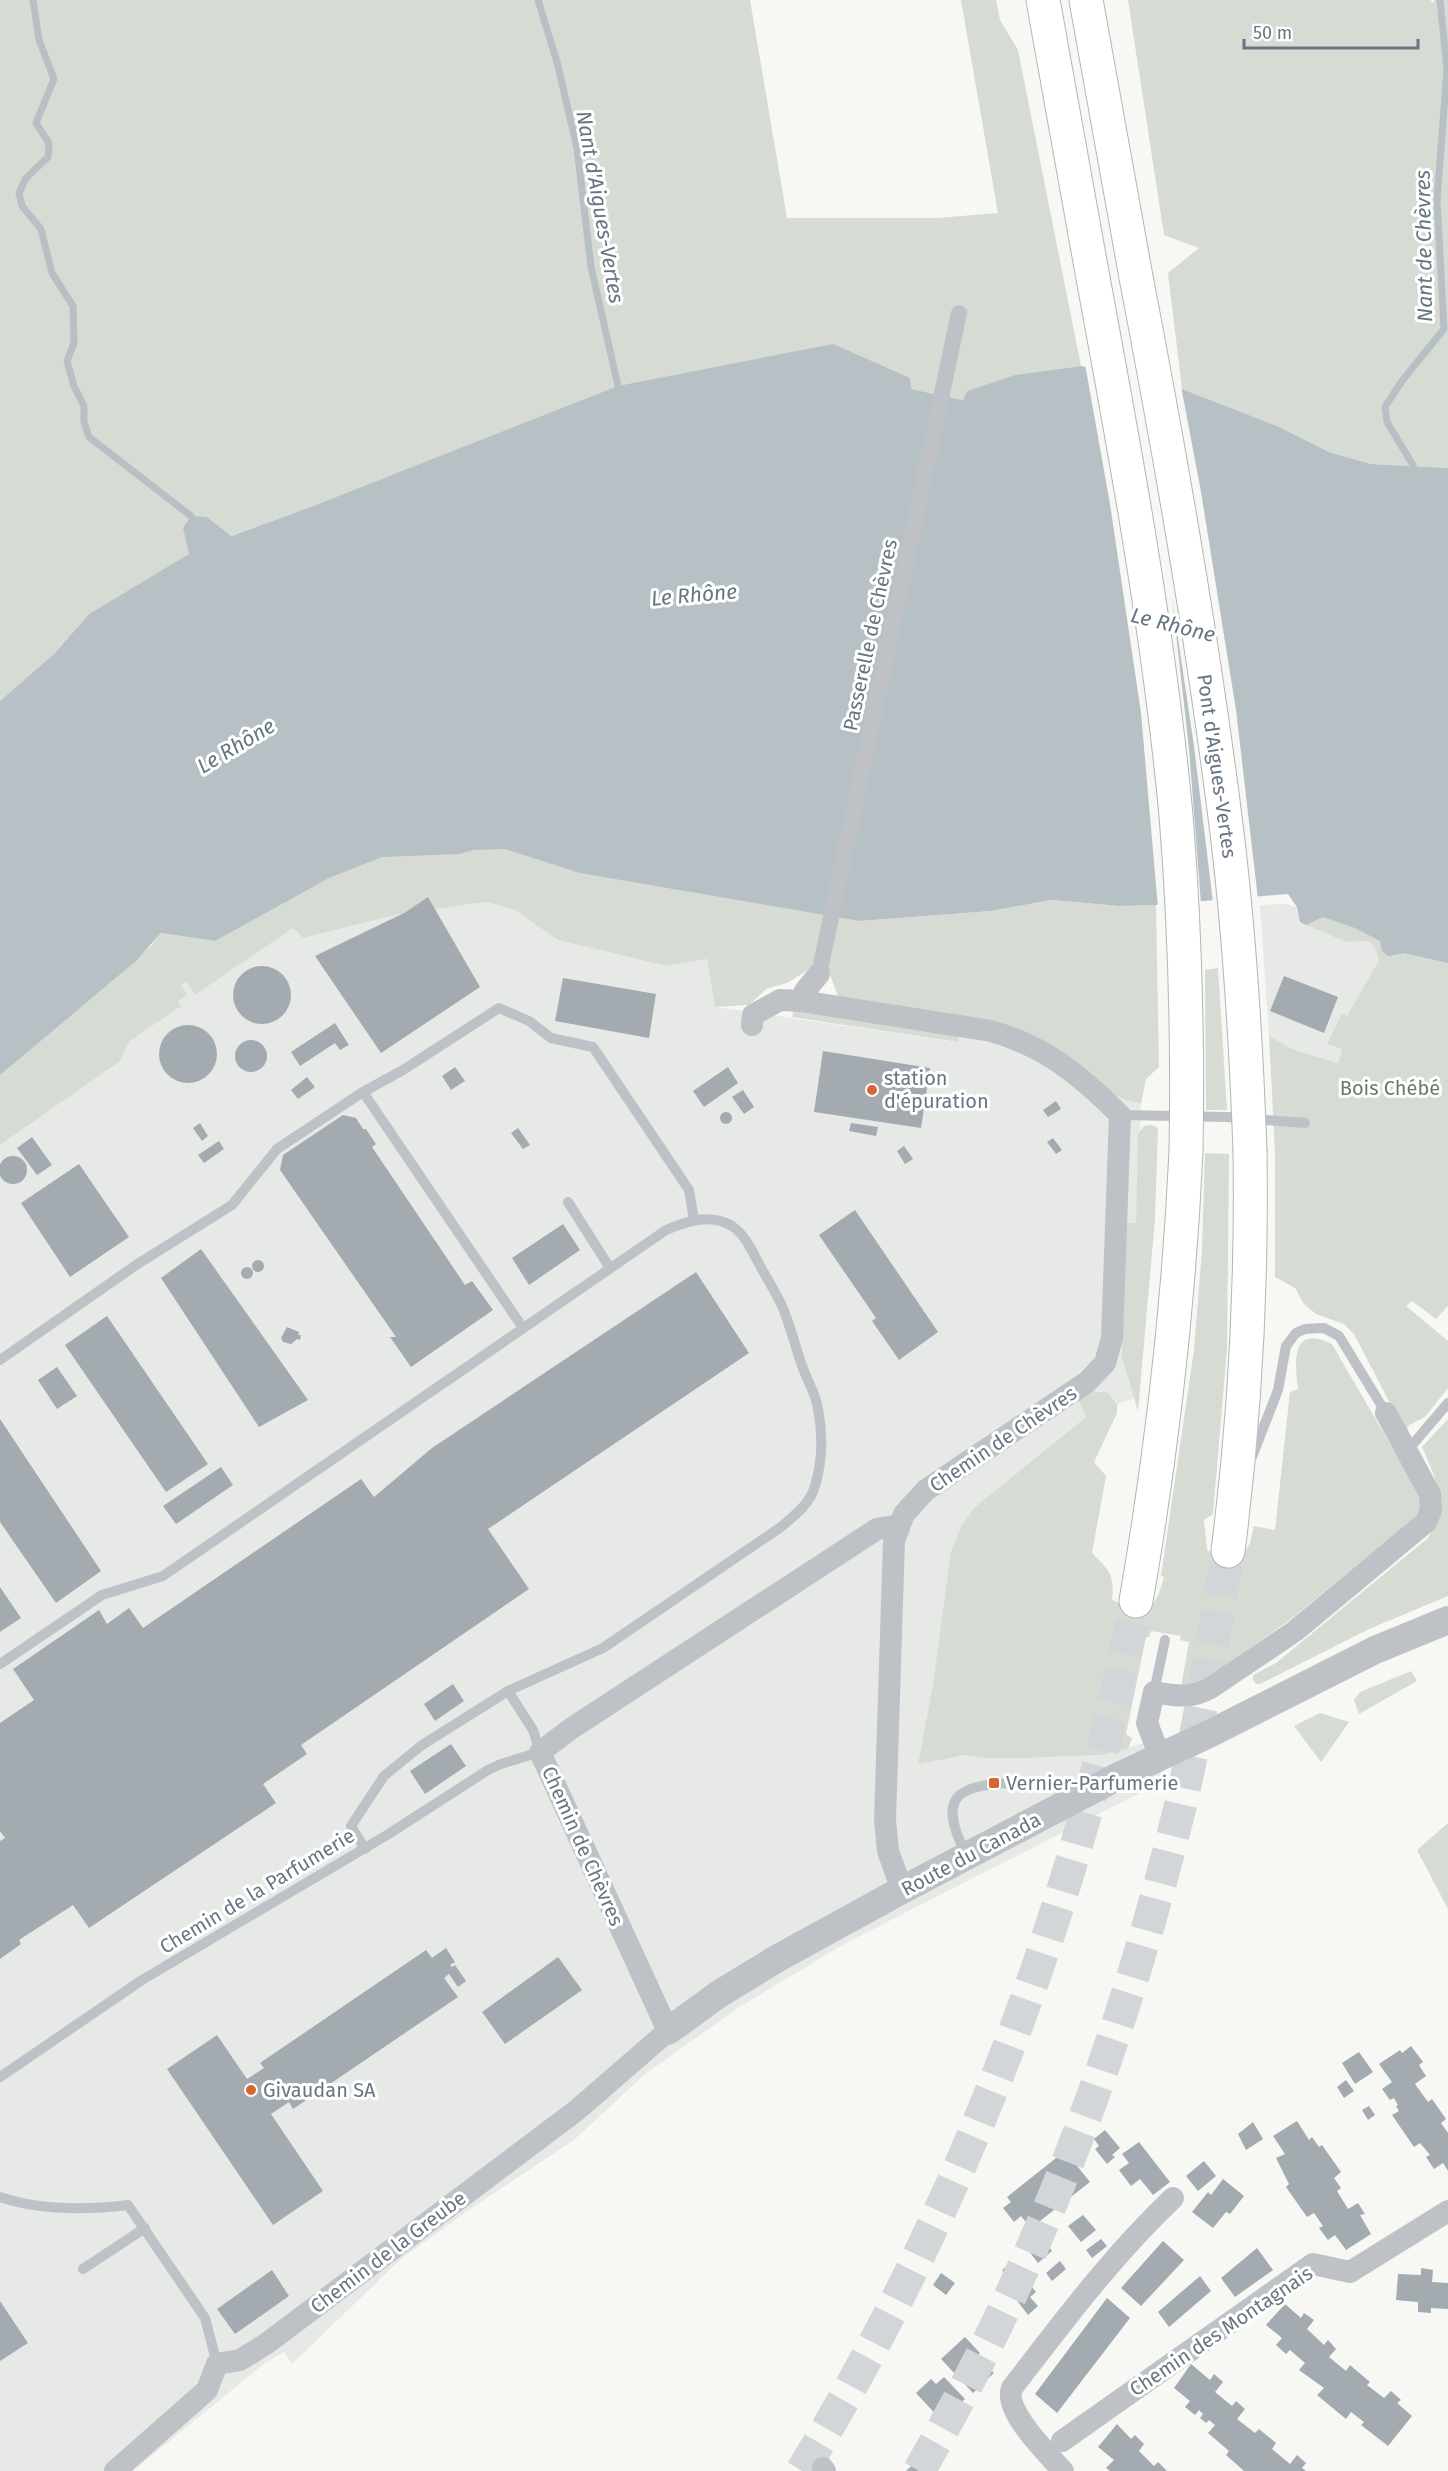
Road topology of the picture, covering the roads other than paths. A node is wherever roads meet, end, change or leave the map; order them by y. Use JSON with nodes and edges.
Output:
{"nodes":[{"id":1,"x":1043,"y":0,"type":"edge"},
{"id":2,"x":1086,"y":0,"type":"edge"},
{"id":3,"x":959,"y":314,"type":"dead end"},
{"id":4,"x":820,"y":970,"type":"joint"},
{"id":5,"x":801,"y":1001,"type":"junction"},
{"id":6,"x":752,"y":1025,"type":"dead end"},
{"id":7,"x":363,"y":1092,"type":"junction"},
{"id":8,"x":1120,"y":1114,"type":"junction"},
{"id":9,"x":1305,"y":1124,"type":"dead end"},
{"id":10,"x":568,"y":1202,"type":"dead end"},
{"id":11,"x":694,"y":1220,"type":"junction"},
{"id":12,"x":610,"y":1268,"type":"junction"},
{"id":13,"x":523,"y":1328,"type":"junction"},
{"id":14,"x":0,"y":1360,"type":"edge"},
{"id":15,"x":1448,"y":1403,"type":"edge"},
{"id":16,"x":1386,"y":1413,"type":"joint"},
{"id":17,"x":1407,"y":1451,"type":"junction"},
{"id":18,"x":1234,"y":1501,"type":"junction"},
{"id":19,"x":899,"y":1525,"type":"junction"},
{"id":20,"x":1228,"y":1551,"type":"tunnel mouth"},
{"id":21,"x":1136,"y":1601,"type":"tunnel mouth"},
{"id":22,"x":1448,"y":1620,"type":"edge"},
{"id":23,"x":1165,"y":1640,"type":"dead end"},
{"id":24,"x":0,"y":1664,"type":"edge"},
{"id":25,"x":508,"y":1691,"type":"junction"},
{"id":26,"x":1154,"y":1692,"type":"junction"},
{"id":27,"x":540,"y":1752,"type":"junction"},
{"id":28,"x":1160,"y":1757,"type":"junction"},
{"id":29,"x":1093,"y":1789,"type":"junction"},
{"id":30,"x":364,"y":1849,"type":"junction"},
{"id":31,"x":967,"y":1857,"type":"junction"},
{"id":32,"x":902,"y":1890,"type":"junction"},
{"id":33,"x":668,"y":2031,"type":"junction"},
{"id":34,"x":0,"y":2077,"type":"edge"},
{"id":35,"x":0,"y":2198,"type":"edge"},
{"id":36,"x":1173,"y":2198,"type":"dead end"},
{"id":37,"x":1448,"y":2211,"type":"edge"},
{"id":38,"x":145,"y":2228,"type":"junction"},
{"id":39,"x":82,"y":2270,"type":"dead end"},
{"id":40,"x":217,"y":2364,"type":"junction"},
{"id":41,"x":1062,"y":2441,"type":"dead end"},
{"id":42,"x":115,"y":2471,"type":"edge"},
{"id":43,"x":1063,"y":2471,"type":"edge"}],
"edges":[{"from":1,"to":21,"type":"highway","bridge":true},
{"from":2,"to":18,"type":"highway","name":"Pont d'Aigues-Vertes","bridge":true},
{"from":3,"to":4,"type":"street","name":"Passerelle de Chèvres"},
{"from":4,"to":5,"type":"street"},
{"from":5,"to":6,"type":"street"},
{"from":5,"to":8,"type":"street"},
{"from":7,"to":11,"type":"lane"},
{"from":7,"to":13,"type":"lane"},
{"from":7,"to":14,"type":"lane"},
{"from":8,"to":9,"type":"lane"},
{"from":8,"to":19,"type":"street","name":"Chemin de Chèvres"},
{"from":10,"to":12,"type":"lane"},
{"from":11,"to":12,"type":"lane"},
{"from":11,"to":25,"type":"lane"},
{"from":12,"to":13,"type":"lane"},
{"from":13,"to":24,"type":"lane"},
{"from":15,"to":17,"type":"lane"},
{"from":16,"to":17,"type":"street"},
{"from":16,"to":18,"type":"lane"},
{"from":17,"to":26,"type":"street"},
{"from":18,"to":20,"type":"highway","name":"Pont d'Aigues-Vertes"},
{"from":19,"to":27,"type":"street","name":"Chemin de Chèvres"},
{"from":19,"to":32,"type":"street"},
{"from":22,"to":28,"type":"street","name":"Route du Canada"},
{"from":23,"to":26,"type":"lane"},
{"from":25,"to":27,"type":"lane"},
{"from":25,"to":30,"type":"lane"},
{"from":26,"to":28,"type":"street"},
{"from":27,"to":30,"type":"lane","name":"Chemin de la Parfumerie"},
{"from":27,"to":33,"type":"street","name":"Chemin de Chèvres"},
{"from":28,"to":29,"type":"street","name":"Route du Canada"},
{"from":29,"to":31,"type":"street","name":"Route du Canada"},
{"from":29,"to":31,"type":"lane"},
{"from":30,"to":34,"type":"lane","name":"Chemin de la Parfumerie"},
{"from":31,"to":32,"type":"street","name":"Route du Canada"},
{"from":32,"to":33,"type":"street","name":"Route du Canada"},
{"from":33,"to":40,"type":"street","name":"Chemin de la Greube"},
{"from":35,"to":38,"type":"lane"},
{"from":36,"to":43,"type":"street"},
{"from":37,"to":41,"type":"street","name":"Chemin des Montagnais"},
{"from":38,"to":39,"type":"lane"},
{"from":38,"to":40,"type":"lane"},
{"from":40,"to":42,"type":"street"}]}
